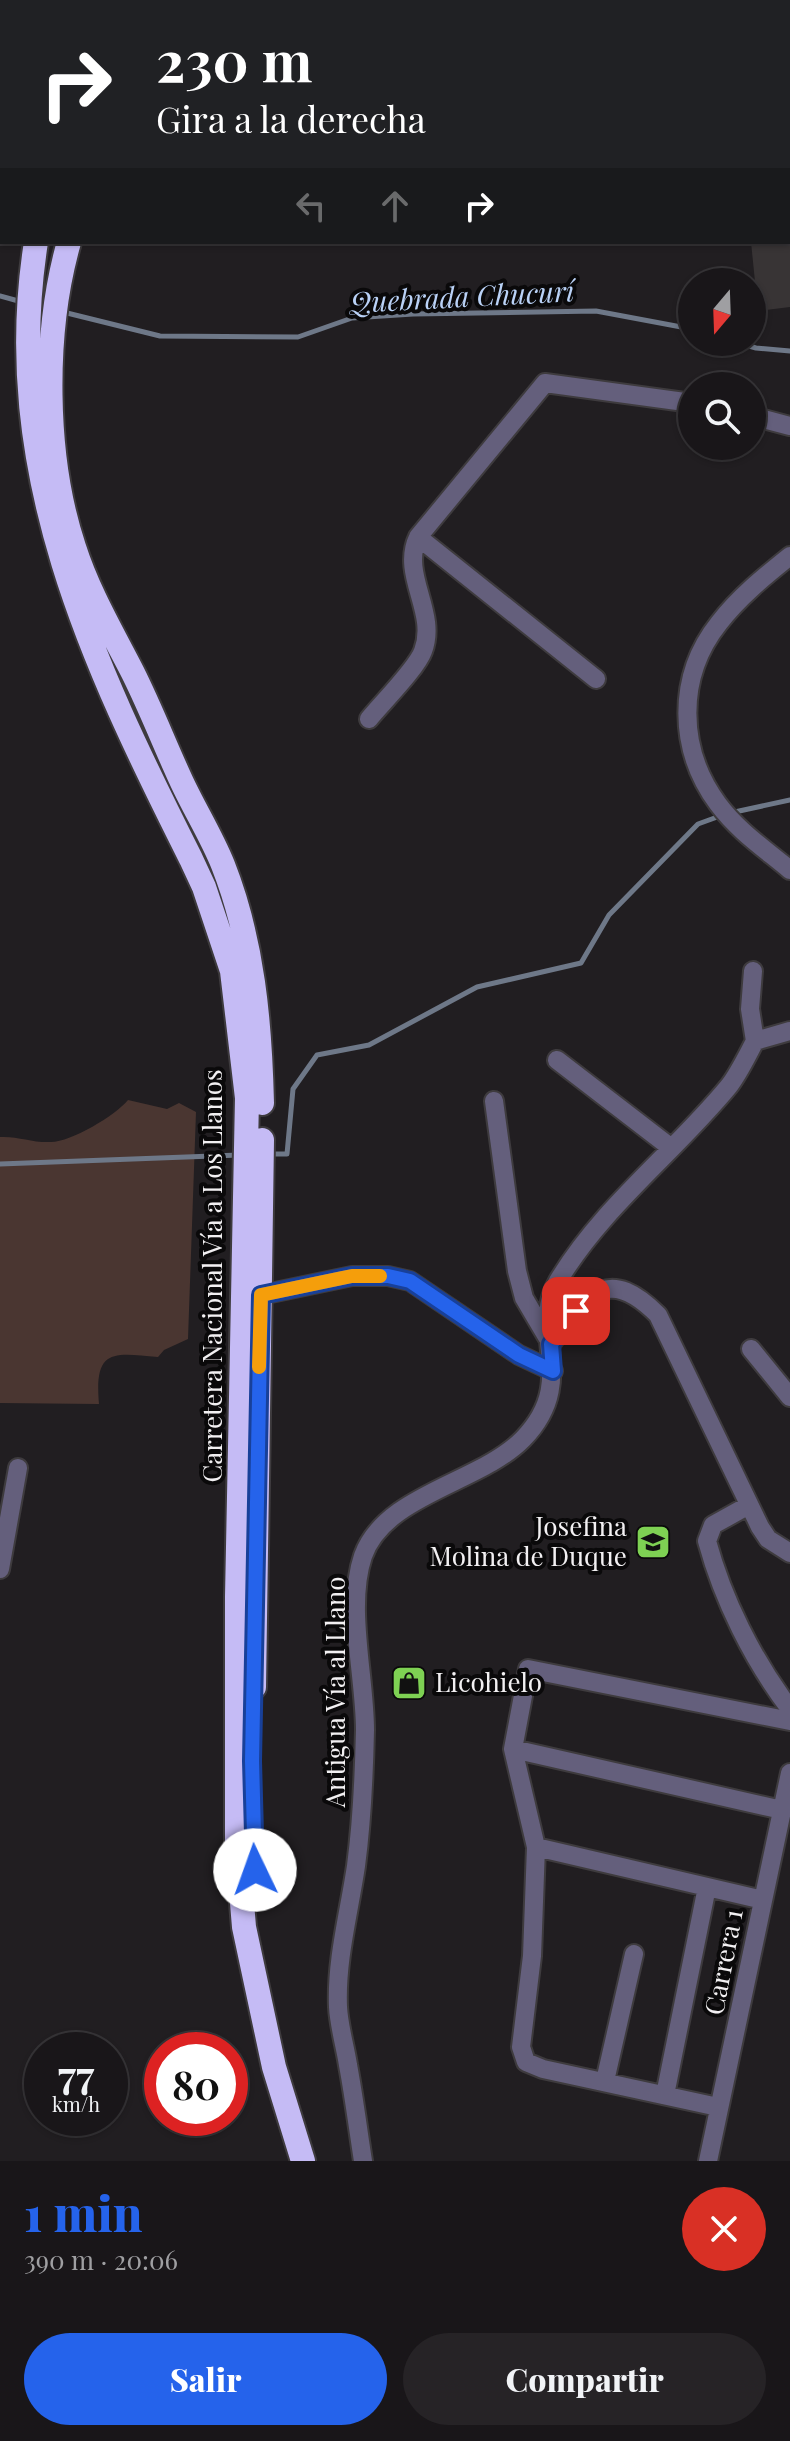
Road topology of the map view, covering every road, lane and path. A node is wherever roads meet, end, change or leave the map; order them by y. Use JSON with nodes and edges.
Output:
{"nodes":[{"id":1,"x":35,"y":244,"type":"edge"},
{"id":2,"x":68,"y":244,"type":"edge"},
{"id":3,"x":678,"y":401,"type":"edge"},
{"id":4,"x":766,"y":420,"type":"edge"},
{"id":5,"x":790,"y":426,"type":"edge"},
{"id":6,"x":11,"y":434,"type":"dead end"},
{"id":7,"x":20,"y":485,"type":"dead end"},
{"id":8,"x":418,"y":537,"type":"junction"},
{"id":9,"x":790,"y":556,"type":"edge"},
{"id":10,"x":596,"y":679,"type":"dead end"},
{"id":11,"x":369,"y":719,"type":"dead end"},
{"id":12,"x":790,"y":870,"type":"edge"},
{"id":13,"x":753,"y":971,"type":"dead end"},
{"id":14,"x":790,"y":1031,"type":"edge"},
{"id":15,"x":755,"y":1041,"type":"junction"},
{"id":16,"x":557,"y":1060,"type":"dead end"},
{"id":17,"x":494,"y":1101,"type":"dead end"},
{"id":18,"x":670,"y":1147,"type":"junction"},
{"id":19,"x":261,"y":1295,"type":"junction"},
{"id":20,"x":551,"y":1344,"type":"junction"},
{"id":21,"x":751,"y":1349,"type":"dead end"},
{"id":22,"x":553,"y":1371,"type":"junction"},
{"id":23,"x":790,"y":1397,"type":"edge"},
{"id":24,"x":18,"y":1468,"type":"dead end"},
{"id":25,"x":749,"y":1505,"type":"junction"},
{"id":26,"x":790,"y":1553,"type":"edge"},
{"id":27,"x":0,"y":1569,"type":"edge"},
{"id":28,"x":790,"y":1709,"type":"edge"},
{"id":29,"x":790,"y":1721,"type":"edge"},
{"id":30,"x":513,"y":1749,"type":"junction"},
{"id":31,"x":790,"y":1773,"type":"edge"},
{"id":32,"x":782,"y":1810,"type":"junction"},
{"id":33,"x":536,"y":1847,"type":"junction"},
{"id":34,"x":707,"y":1887,"type":"junction"},
{"id":35,"x":763,"y":1900,"type":"junction"},
{"id":36,"x":634,"y":1954,"type":"dead end"},
{"id":37,"x":605,"y":2081,"type":"junction"},
{"id":38,"x":665,"y":2095,"type":"junction"},
{"id":39,"x":718,"y":2107,"type":"junction"},
{"id":40,"x":303,"y":2161,"type":"edge"},
{"id":41,"x":320,"y":2161,"type":"edge"},
{"id":42,"x":363,"y":2161,"type":"edge"},
{"id":43,"x":708,"y":2161,"type":"edge"}],
"edges":[{"from":1,"to":6,"type":"highway"},
{"from":2,"to":19,"type":"highway","name":"Carretera Nacional Vía a Los Llanos"},
{"from":3,"to":8,"type":"street"},
{"from":4,"to":5,"type":"street"},
{"from":7,"to":40,"type":"highway","name":"Carretera Nacional Vía a Los Llanos"},
{"from":8,"to":10,"type":"street"},
{"from":8,"to":11,"type":"street"},
{"from":9,"to":12,"type":"street"},
{"from":13,"to":15,"type":"street"},
{"from":14,"to":15,"type":"street"},
{"from":15,"to":18,"type":"street","name":"Antigua Vía al Llano"},
{"from":16,"to":18,"type":"street"},
{"from":17,"to":20,"type":"street"},
{"from":18,"to":20,"type":"street","name":"Antigua Vía al Llano"},
{"from":19,"to":22,"type":"street"},
{"from":19,"to":41,"type":"highway","name":"Carretera Nacional Vía a Los Llanos"},
{"from":20,"to":22,"type":"street","name":"Antigua Vía al Llano"},
{"from":20,"to":25,"type":"street"},
{"from":21,"to":23,"type":"street"},
{"from":22,"to":42,"type":"street","name":"Antigua Vía al Llano"},
{"from":24,"to":27,"type":"street"},
{"from":25,"to":26,"type":"street"},
{"from":25,"to":28,"type":"street"},
{"from":29,"to":30,"type":"street"},
{"from":30,"to":32,"type":"street"},
{"from":30,"to":33,"type":"street"},
{"from":31,"to":32,"type":"street","name":"Carrera 1"},
{"from":32,"to":35,"type":"street","name":"Carrera 1"},
{"from":33,"to":34,"type":"street"},
{"from":33,"to":37,"type":"street"},
{"from":34,"to":35,"type":"street"},
{"from":34,"to":38,"type":"street"},
{"from":35,"to":39,"type":"street","name":"Carrera 1"},
{"from":36,"to":37,"type":"street"},
{"from":37,"to":38,"type":"street"},
{"from":38,"to":39,"type":"street"},
{"from":39,"to":43,"type":"street","name":"Carrera 1"}]}
